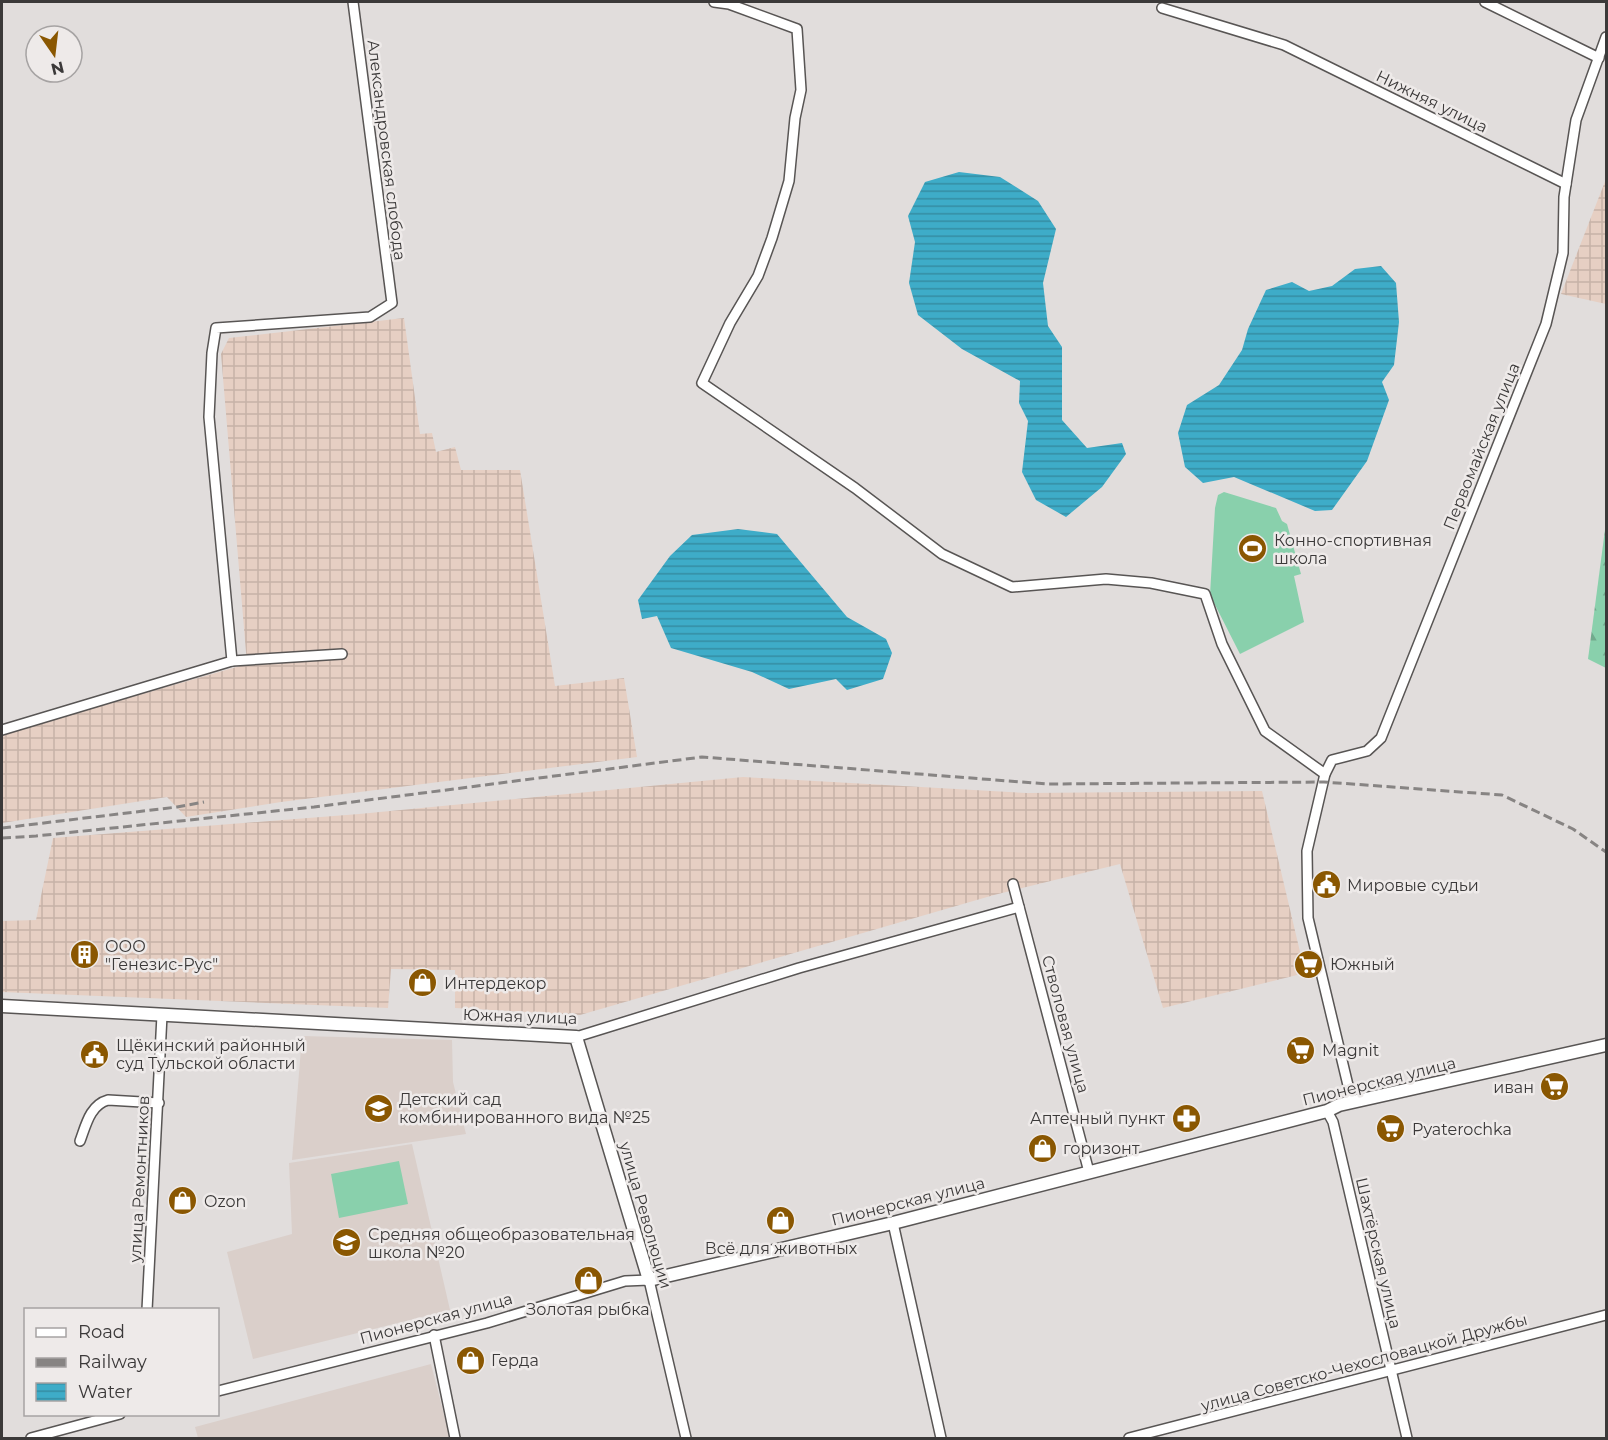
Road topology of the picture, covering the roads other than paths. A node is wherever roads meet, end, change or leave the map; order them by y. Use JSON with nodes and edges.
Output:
{"nodes":[{"id":1,"x":353,"y":2,"type":"edge"},
{"id":2,"x":714,"y":2,"type":"edge"},
{"id":3,"x":1485,"y":2,"type":"edge"},
{"id":4,"x":1162,"y":8,"type":"dead end"},
{"id":5,"x":1606,"y":37,"type":"edge"},
{"id":6,"x":1599,"y":58,"type":"junction"},
{"id":7,"x":1566,"y":184,"type":"junction"},
{"id":8,"x":342,"y":654,"type":"dead end"},
{"id":9,"x":232,"y":661,"type":"junction"},
{"id":10,"x":2,"y":730,"type":"edge"},
{"id":11,"x":1324,"y":778,"type":"junction"},
{"id":12,"x":1012,"y":884,"type":"dead end"},
{"id":13,"x":1019,"y":907,"type":"junction"},
{"id":14,"x":2,"y":1006,"type":"edge"},
{"id":15,"x":162,"y":1015,"type":"junction"},
{"id":16,"x":576,"y":1037,"type":"junction"},
{"id":17,"x":1606,"y":1045,"type":"edge"},
{"id":18,"x":1352,"y":1102,"type":"junction"},
{"id":19,"x":159,"y":1104,"type":"junction"},
{"id":20,"x":1327,"y":1111,"type":"junction"},
{"id":21,"x":80,"y":1141,"type":"dead end"},
{"id":22,"x":1089,"y":1172,"type":"junction"},
{"id":23,"x":893,"y":1223,"type":"junction"},
{"id":24,"x":650,"y":1280,"type":"junction"},
{"id":25,"x":147,"y":1308,"type":"edge"},
{"id":26,"x":1606,"y":1315,"type":"edge"},
{"id":27,"x":434,"y":1335,"type":"junction"},
{"id":28,"x":1390,"y":1372,"type":"junction"},
{"id":29,"x":219,"y":1390,"type":"edge"},
{"id":30,"x":113,"y":1416,"type":"edge"},
{"id":31,"x":31,"y":1438,"type":"edge"},
{"id":32,"x":455,"y":1438,"type":"edge"},
{"id":33,"x":686,"y":1438,"type":"edge"},
{"id":34,"x":941,"y":1438,"type":"edge"},
{"id":35,"x":1129,"y":1438,"type":"edge"},
{"id":36,"x":1407,"y":1438,"type":"edge"}],
"edges":[{"from":1,"to":9,"type":"street","name":"Александровская слобода"},
{"from":2,"to":11,"type":"street"},
{"from":3,"to":6,"type":"street"},
{"from":4,"to":7,"type":"street","name":"Нижняя улица"},
{"from":5,"to":6,"type":"street","name":"Первомайская улица"},
{"from":6,"to":7,"type":"street","name":"Первомайская улица"},
{"from":7,"to":11,"type":"street","name":"Первомайская улица"},
{"from":8,"to":9,"type":"street"},
{"from":9,"to":10,"type":"street"},
{"from":11,"to":18,"type":"street"},
{"from":12,"to":13,"type":"street","name":"Стволовая улица"},
{"from":13,"to":16,"type":"street","name":"Южная улица"},
{"from":13,"to":22,"type":"street","name":"Стволовая улица"},
{"from":14,"to":15,"type":"street","name":"Южная улица"},
{"from":15,"to":16,"type":"street","name":"Южная улица"},
{"from":15,"to":19,"type":"street","name":"улица Ремонтников"},
{"from":16,"to":24,"type":"street","name":"улица Революции"},
{"from":17,"to":18,"type":"street","name":"Пионерская улица"},
{"from":18,"to":20,"type":"street","name":"Пионерская улица"},
{"from":19,"to":21,"type":"street"},
{"from":19,"to":25,"type":"street","name":"улица Ремонтников"},
{"from":20,"to":22,"type":"street","name":"Пионерская улица"},
{"from":20,"to":28,"type":"street","name":"Шахтёрская улица"},
{"from":22,"to":23,"type":"street","name":"Пионерская улица"},
{"from":23,"to":24,"type":"street","name":"Пионерская улица"},
{"from":23,"to":34,"type":"street"},
{"from":24,"to":27,"type":"street","name":"Пионерская улица"},
{"from":24,"to":33,"type":"street","name":"улица Революции"},
{"from":26,"to":28,"type":"street","name":"улица Советско-Чехословацкой Дружбы"},
{"from":27,"to":29,"type":"street","name":"Пионерская улица"},
{"from":27,"to":32,"type":"street"},
{"from":28,"to":35,"type":"street","name":"улица Советско-Чехословацкой Дружбы"},
{"from":28,"to":36,"type":"street","name":"Шахтёрская улица"},
{"from":30,"to":31,"type":"street"}]}
